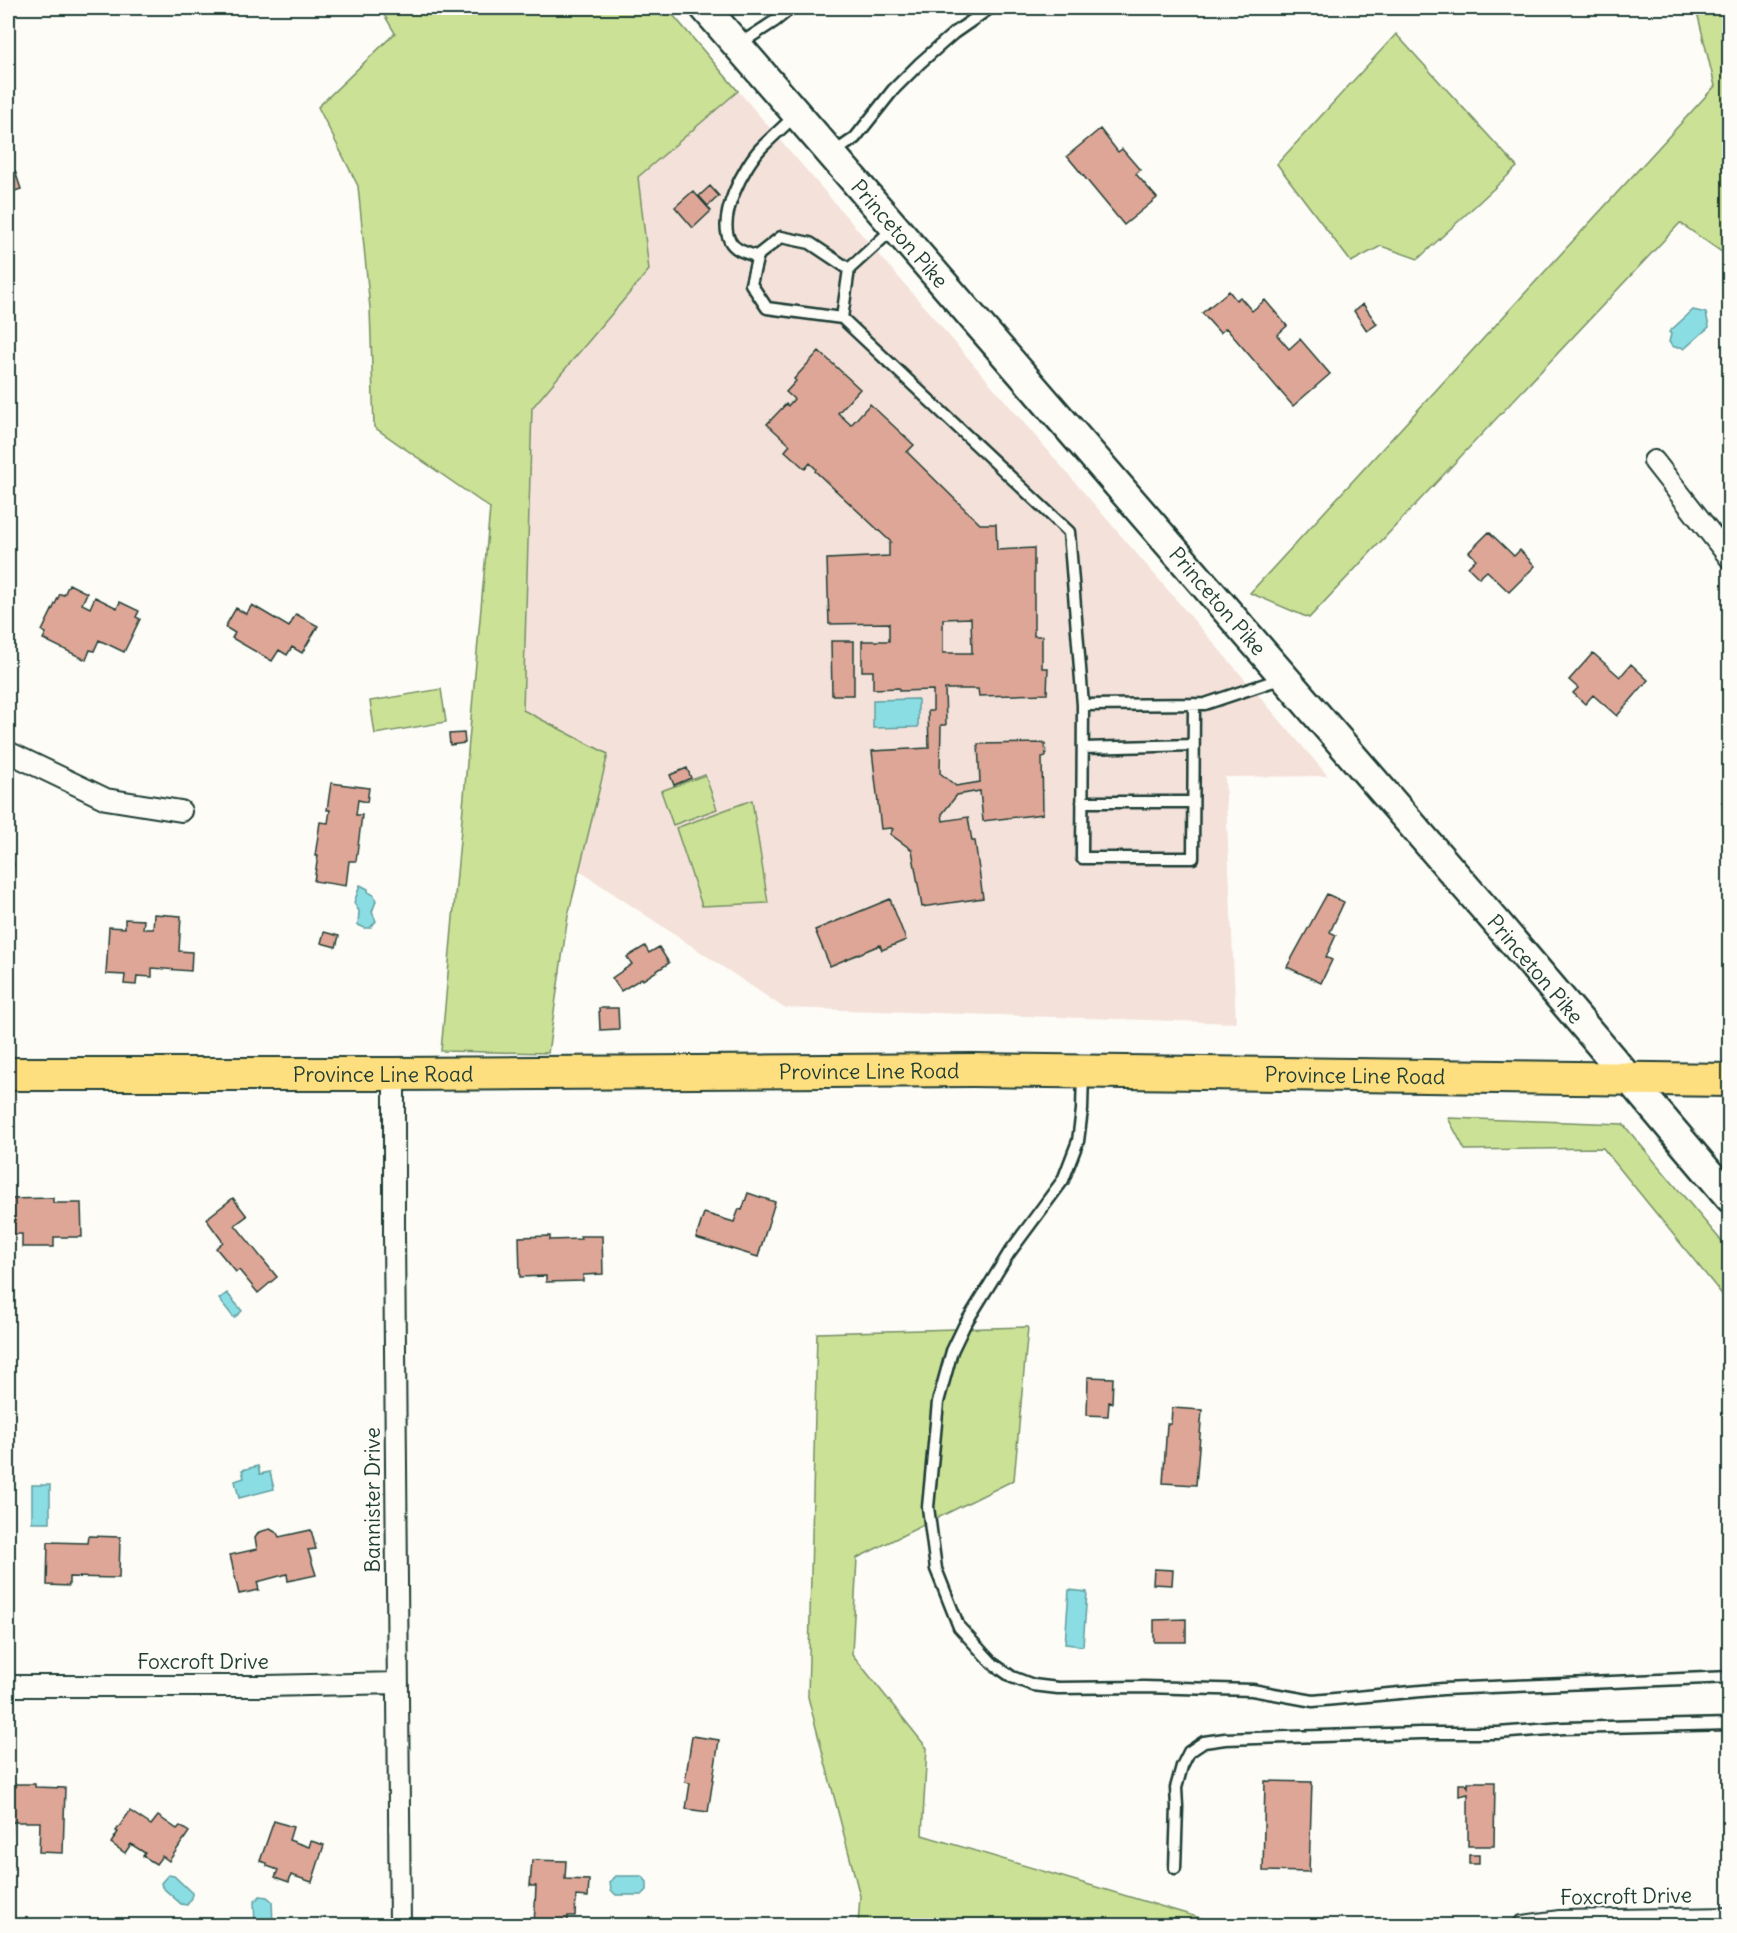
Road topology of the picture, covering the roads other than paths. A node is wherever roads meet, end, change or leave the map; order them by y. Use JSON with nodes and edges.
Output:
{"nodes":[{"id":1,"x":705,"y":8,"type":"edge"},
{"id":2,"x":791,"y":8,"type":"edge"},
{"id":3,"x":990,"y":8,"type":"edge"},
{"id":4,"x":738,"y":45,"type":"junction"},
{"id":5,"x":797,"y":114,"type":"junction"},
{"id":6,"x":832,"y":154,"type":"junction"},
{"id":7,"x":895,"y":227,"type":"junction"},
{"id":8,"x":758,"y":256,"type":"junction"},
{"id":9,"x":849,"y":269,"type":"junction"},
{"id":10,"x":842,"y":318,"type":"junction"},
{"id":11,"x":1654,"y":461,"type":"dead end"},
{"id":12,"x":1730,"y":558,"type":"edge"},
{"id":13,"x":1284,"y":677,"type":"junction"},
{"id":14,"x":1194,"y":704,"type":"junction"},
{"id":15,"x":1083,"y":705,"type":"junction"},
{"id":16,"x":1193,"y":745,"type":"junction"},
{"id":17,"x":1083,"y":748,"type":"junction"},
{"id":18,"x":8,"y":752,"type":"edge"},
{"id":19,"x":1082,"y":802,"type":"junction"},
{"id":20,"x":1193,"y":802,"type":"junction"},
{"id":21,"x":181,"y":811,"type":"dead end"},
{"id":22,"x":1082,"y":1071,"type":"junction"},
{"id":23,"x":8,"y":1074,"type":"edge"},
{"id":24,"x":394,"y":1074,"type":"junction"},
{"id":25,"x":1628,"y":1078,"type":"junction"},
{"id":26,"x":1730,"y":1080,"type":"edge"},
{"id":27,"x":1730,"y":1198,"type":"edge"},
{"id":28,"x":1730,"y":1677,"type":"edge"},
{"id":29,"x":398,"y":1683,"type":"junction"},
{"id":30,"x":8,"y":1686,"type":"edge"},
{"id":31,"x":1730,"y":1725,"type":"edge"},
{"id":32,"x":1175,"y":1868,"type":"dead end"},
{"id":33,"x":1730,"y":1918,"type":"edge"},
{"id":34,"x":400,"y":1926,"type":"edge"},
{"id":35,"x":1523,"y":1926,"type":"edge"}],
"edges":[{"from":1,"to":4,"type":"main road","name":"Princeton Pike"},
{"from":2,"to":4,"type":"lane"},
{"from":3,"to":6,"type":"lane"},
{"from":4,"to":5,"type":"main road","name":"Princeton Pike"},
{"from":5,"to":6,"type":"main road","name":"Princeton Pike"},
{"from":5,"to":8,"type":"lane"},
{"from":6,"to":7,"type":"main road","name":"Princeton Pike"},
{"from":7,"to":9,"type":"lane"},
{"from":7,"to":13,"type":"main road","name":"Princeton Pike"},
{"from":8,"to":9,"type":"lane"},
{"from":8,"to":10,"type":"lane"},
{"from":9,"to":10,"type":"lane"},
{"from":10,"to":15,"type":"lane"},
{"from":11,"to":12,"type":"street"},
{"from":13,"to":14,"type":"lane"},
{"from":13,"to":25,"type":"main road","name":"Princeton Pike"},
{"from":14,"to":15,"type":"lane"},
{"from":14,"to":16,"type":"lane"},
{"from":15,"to":17,"type":"lane"},
{"from":16,"to":17,"type":"lane"},
{"from":16,"to":20,"type":"lane"},
{"from":17,"to":19,"type":"lane"},
{"from":18,"to":21,"type":"street"},
{"from":19,"to":20,"type":"lane"},
{"from":19,"to":20,"type":"lane"},
{"from":22,"to":24,"type":"main road","name":"Province Line Road"},
{"from":22,"to":25,"type":"main road","name":"Province Line Road"},
{"from":22,"to":28,"type":"lane"},
{"from":23,"to":24,"type":"main road","name":"Province Line Road"},
{"from":24,"to":29,"type":"street","name":"Bannister Drive"},
{"from":25,"to":26,"type":"main road","name":"Province Line Road"},
{"from":25,"to":27,"type":"main road","name":"Princeton Pike"},
{"from":29,"to":30,"type":"street","name":"Foxcroft Drive"},
{"from":29,"to":34,"type":"street","name":"Bannister Drive"},
{"from":31,"to":32,"type":"lane"},
{"from":33,"to":35,"type":"street","name":"Foxcroft Drive"}]}
